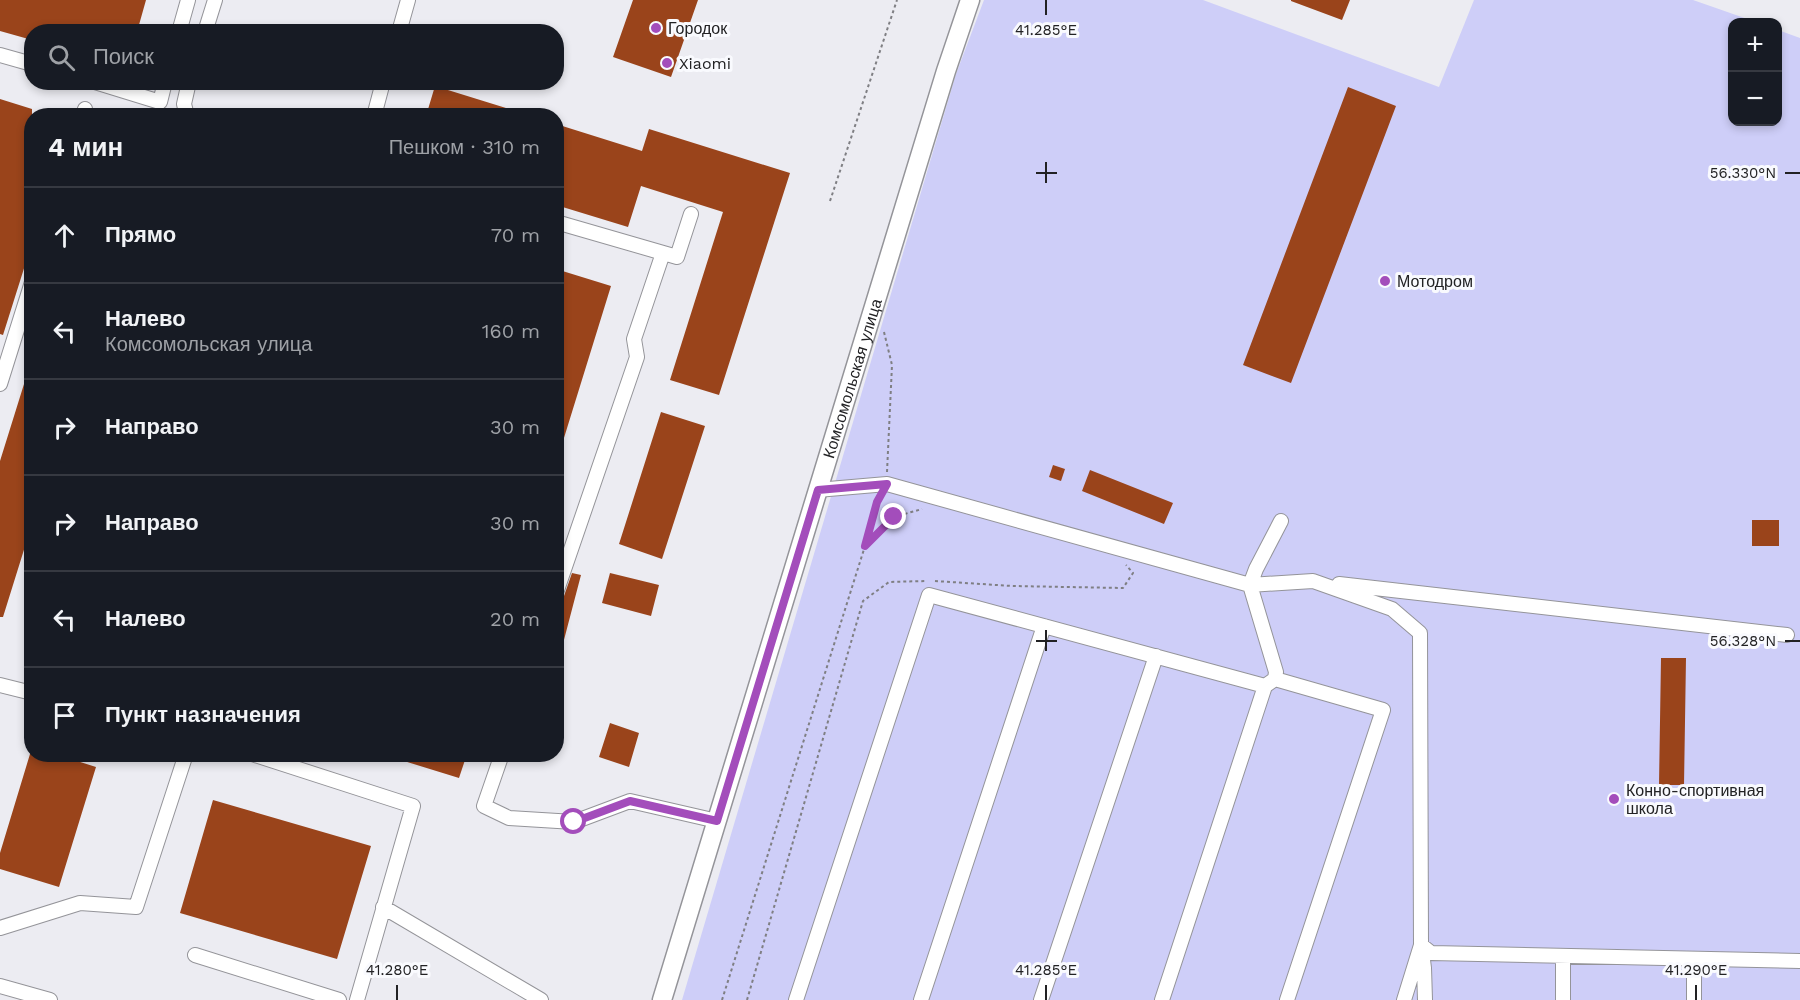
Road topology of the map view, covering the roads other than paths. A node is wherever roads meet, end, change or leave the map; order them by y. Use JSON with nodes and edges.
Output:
{"nodes":[{"id":1,"x":188,"y":0,"type":"edge"},
{"id":2,"x":214,"y":0,"type":"edge"},
{"id":3,"x":408,"y":0,"type":"edge"},
{"id":4,"x":970,"y":0,"type":"edge"},
{"id":5,"x":182,"y":24,"type":"edge"},
{"id":6,"x":207,"y":24,"type":"edge"},
{"id":7,"x":401,"y":24,"type":"edge"},
{"id":8,"x":0,"y":54,"type":"edge"},
{"id":9,"x":24,"y":62,"type":"edge"},
{"id":10,"x":120,"y":90,"type":"edge"},
{"id":11,"x":163,"y":90,"type":"edge"},
{"id":12,"x":187,"y":90,"type":"edge"},
{"id":13,"x":381,"y":90,"type":"edge"},
{"id":14,"x":185,"y":108,"type":"edge"},
{"id":15,"x":376,"y":108,"type":"edge"},
{"id":16,"x":691,"y":214,"type":"dead end"},
{"id":17,"x":564,"y":224,"type":"edge"},
{"id":18,"x":663,"y":253,"type":"junction"},
{"id":19,"x":24,"y":308,"type":"edge"},
{"id":20,"x":0,"y":384,"type":"edge"},
{"id":21,"x":818,"y":490,"type":"junction"},
{"id":22,"x":1281,"y":521,"type":"dead end"},
{"id":23,"x":564,"y":570,"type":"edge"},
{"id":24,"x":1313,"y":580,"type":"junction"},
{"id":25,"x":1250,"y":585,"type":"junction"},
{"id":26,"x":1044,"y":626,"type":"junction"},
{"id":27,"x":1787,"y":635,"type":"dead end"},
{"id":28,"x":1156,"y":656,"type":"junction"},
{"id":29,"x":1270,"y":683,"type":"junction"},
{"id":30,"x":0,"y":685,"type":"edge"},
{"id":31,"x":24,"y":691,"type":"edge"},
{"id":32,"x":183,"y":762,"type":"edge"},
{"id":33,"x":277,"y":762,"type":"edge"},
{"id":34,"x":499,"y":762,"type":"edge"},
{"id":35,"x":717,"y":821,"type":"junction"},
{"id":36,"x":383,"y":907,"type":"junction"},
{"id":37,"x":0,"y":928,"type":"edge"},
{"id":38,"x":1421,"y":945,"type":"junction"},
{"id":39,"x":195,"y":955,"type":"dead end"},
{"id":40,"x":1563,"y":956,"type":"junction"},
{"id":41,"x":1694,"y":959,"type":"junction"},
{"id":42,"x":1800,"y":962,"type":"edge"},
{"id":43,"x":0,"y":986,"type":"edge"},
{"id":44,"x":50,"y":1000,"type":"edge"},
{"id":45,"x":339,"y":1000,"type":"edge"},
{"id":46,"x":357,"y":1000,"type":"edge"},
{"id":47,"x":541,"y":1000,"type":"edge"},
{"id":48,"x":662,"y":1000,"type":"edge"},
{"id":49,"x":796,"y":1000,"type":"edge"},
{"id":50,"x":921,"y":1000,"type":"edge"},
{"id":51,"x":1041,"y":1000,"type":"edge"},
{"id":52,"x":1162,"y":1000,"type":"edge"},
{"id":53,"x":1287,"y":1000,"type":"edge"},
{"id":54,"x":1404,"y":1000,"type":"edge"},
{"id":55,"x":1425,"y":1000,"type":"edge"},
{"id":56,"x":1563,"y":1000,"type":"edge"},
{"id":57,"x":1694,"y":1000,"type":"edge"}],
"edges":[{"from":1,"to":5,"type":"lane"},
{"from":2,"to":6,"type":"lane"},
{"from":3,"to":7,"type":"lane"},
{"from":4,"to":21,"type":"main road","name":"Комсомольская улица"},
{"from":8,"to":9,"type":"lane"},
{"from":10,"to":11,"type":"lane"},
{"from":12,"to":14,"type":"lane"},
{"from":13,"to":15,"type":"lane"},
{"from":16,"to":18,"type":"lane"},
{"from":17,"to":18,"type":"lane"},
{"from":18,"to":23,"type":"lane"},
{"from":19,"to":20,"type":"lane"},
{"from":21,"to":25,"type":"lane"},
{"from":21,"to":35,"type":"main road","name":"Комсомольская улица"},
{"from":22,"to":25,"type":"lane"},
{"from":24,"to":25,"type":"lane"},
{"from":24,"to":27,"type":"lane"},
{"from":24,"to":38,"type":"lane"},
{"from":25,"to":29,"type":"lane"},
{"from":26,"to":28,"type":"lane"},
{"from":26,"to":49,"type":"lane"},
{"from":26,"to":50,"type":"lane"},
{"from":28,"to":29,"type":"lane"},
{"from":28,"to":51,"type":"lane"},
{"from":29,"to":52,"type":"lane"},
{"from":29,"to":53,"type":"lane"},
{"from":30,"to":31,"type":"lane"},
{"from":32,"to":37,"type":"lane"},
{"from":33,"to":36,"type":"lane"},
{"from":34,"to":35,"type":"lane"},
{"from":35,"to":48,"type":"main road","name":"Комсомольская улица"},
{"from":36,"to":46,"type":"lane"},
{"from":36,"to":47,"type":"lane"},
{"from":38,"to":40,"type":"lane"},
{"from":38,"to":54,"type":"lane"},
{"from":38,"to":55,"type":"lane"},
{"from":39,"to":45,"type":"lane"},
{"from":40,"to":41,"type":"lane"},
{"from":40,"to":56,"type":"lane"},
{"from":41,"to":42,"type":"lane"},
{"from":41,"to":57,"type":"lane"},
{"from":43,"to":44,"type":"lane"}]}
